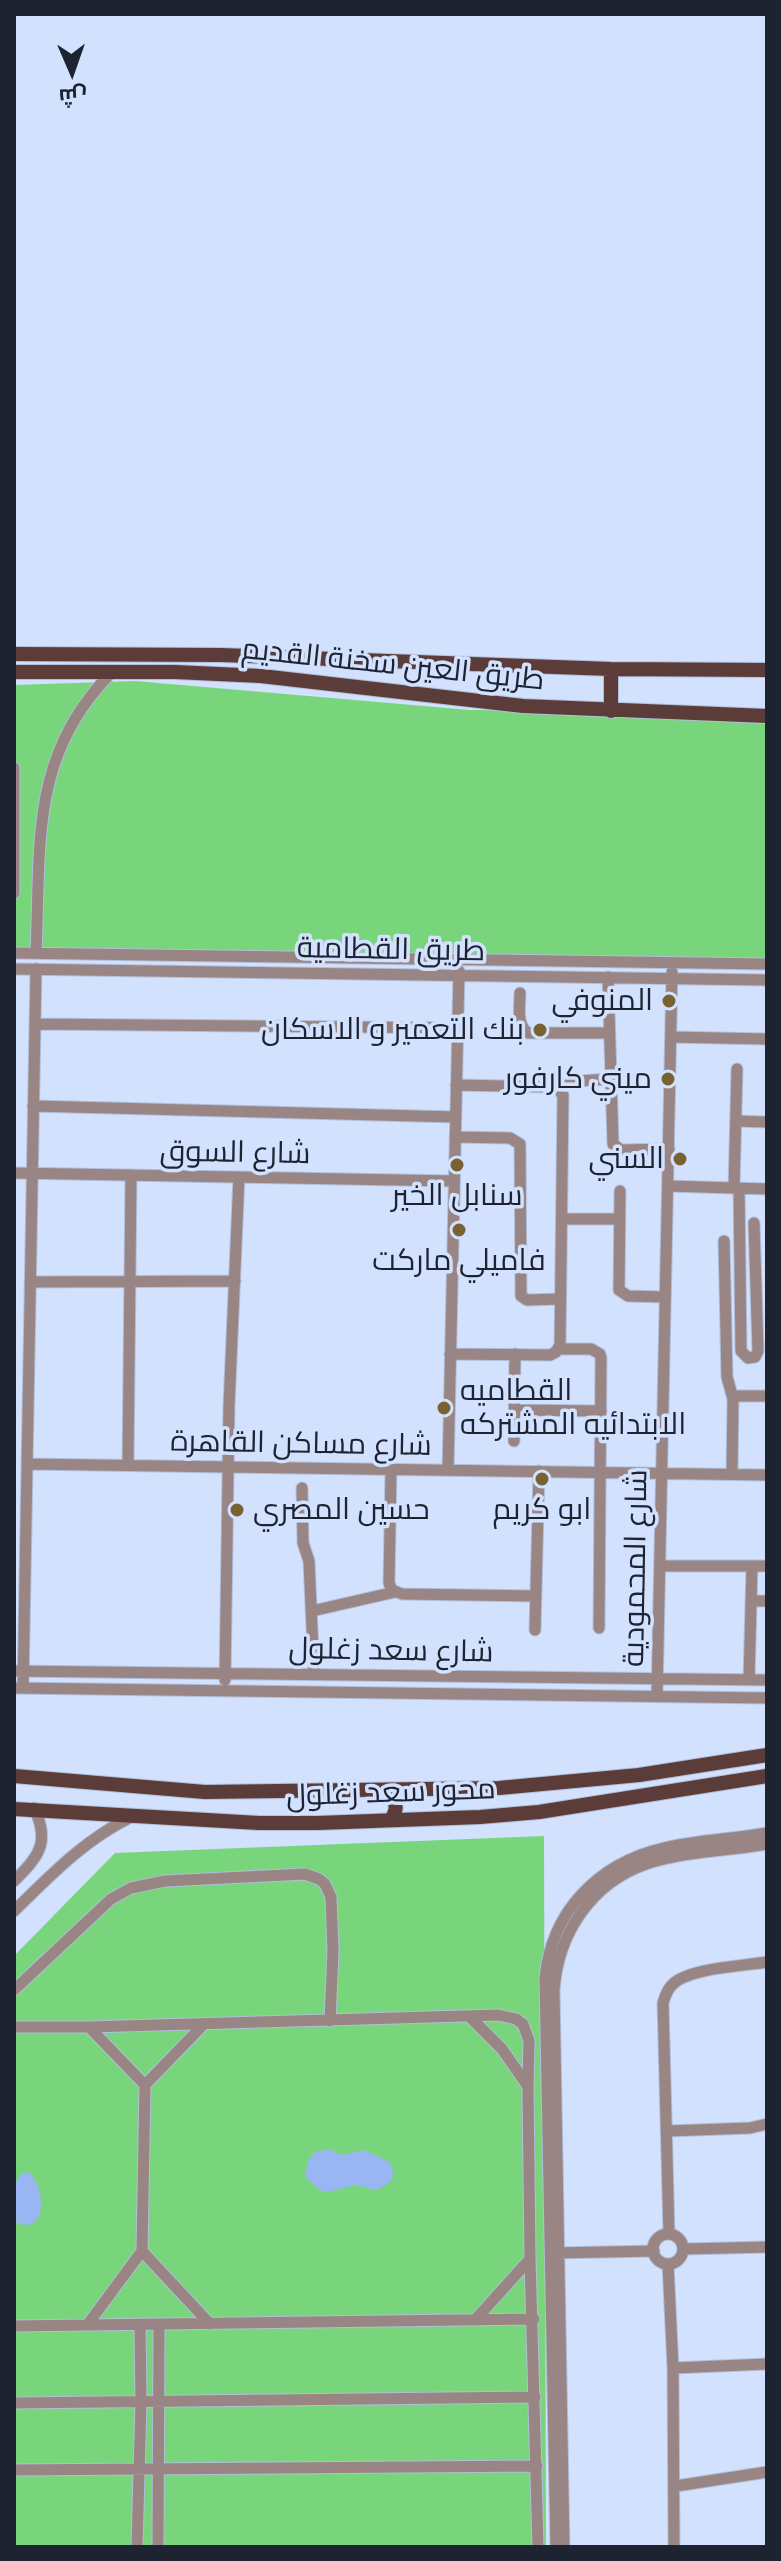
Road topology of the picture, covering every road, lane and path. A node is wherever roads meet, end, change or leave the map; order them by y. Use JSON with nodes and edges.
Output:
{"nodes":[{"id":1,"x":14,"y":654,"type":"edge"},
{"id":2,"x":611,"y":669,"type":"junction"},
{"id":3,"x":767,"y":670,"type":"edge"},
{"id":4,"x":14,"y":672,"type":"edge"},
{"id":5,"x":112,"y":672,"type":"junction"},
{"id":6,"x":611,"y":711,"type":"junction"},
{"id":7,"x":767,"y":716,"type":"edge"},
{"id":8,"x":14,"y":768,"type":"edge"},
{"id":9,"x":14,"y":893,"type":"edge"},
{"id":10,"x":14,"y":953,"type":"edge"},
{"id":11,"x":36,"y":953,"type":"junction"},
{"id":12,"x":459,"y":960,"type":"junction"},
{"id":13,"x":672,"y":963,"type":"junction"},
{"id":14,"x":767,"y":964,"type":"edge"},
{"id":15,"x":14,"y":969,"type":"edge"},
{"id":16,"x":36,"y":969,"type":"junction"},
{"id":17,"x":459,"y":975,"type":"junction"},
{"id":18,"x":608,"y":977,"type":"junction"},
{"id":19,"x":672,"y":978,"type":"junction"},
{"id":20,"x":767,"y":980,"type":"edge"},
{"id":21,"x":520,"y":993,"type":"dead end"},
{"id":22,"x":36,"y":1024,"type":"junction"},
{"id":23,"x":458,"y":1028,"type":"junction"},
{"id":24,"x":609,"y":1033,"type":"junction"},
{"id":25,"x":671,"y":1037,"type":"junction"},
{"id":26,"x":767,"y":1039,"type":"edge"},
{"id":27,"x":737,"y":1069,"type":"dead end"},
{"id":28,"x":610,"y":1079,"type":"junction"},
{"id":29,"x":456,"y":1085,"type":"junction"},
{"id":30,"x":558,"y":1089,"type":"junction"},
{"id":31,"x":33,"y":1106,"type":"junction"},
{"id":32,"x":456,"y":1117,"type":"junction"},
{"id":33,"x":736,"y":1121,"type":"junction"},
{"id":34,"x":767,"y":1122,"type":"edge"},
{"id":35,"x":455,"y":1137,"type":"junction"},
{"id":36,"x":669,"y":1149,"type":"junction"},
{"id":37,"x":14,"y":1173,"type":"edge"},
{"id":38,"x":33,"y":1173,"type":"junction"},
{"id":39,"x":131,"y":1175,"type":"junction"},
{"id":40,"x":239,"y":1177,"type":"junction"},
{"id":41,"x":454,"y":1181,"type":"junction"},
{"id":42,"x":668,"y":1186,"type":"junction"},
{"id":43,"x":736,"y":1188,"type":"junction"},
{"id":44,"x":767,"y":1189,"type":"edge"},
{"id":45,"x":620,"y":1191,"type":"dead end"},
{"id":46,"x":562,"y":1219,"type":"junction"},
{"id":47,"x":619,"y":1219,"type":"junction"},
{"id":48,"x":754,"y":1223,"type":"dead end"},
{"id":49,"x":724,"y":1241,"type":"dead end"},
{"id":50,"x":235,"y":1281,"type":"junction"},
{"id":51,"x":30,"y":1282,"type":"junction"},
{"id":52,"x":130,"y":1283,"type":"junction"},
{"id":53,"x":740,"y":1287,"type":"junction"},
{"id":54,"x":754,"y":1288,"type":"junction"},
{"id":55,"x":665,"y":1297,"type":"junction"},
{"id":56,"x":560,"y":1299,"type":"junction"},
{"id":57,"x":558,"y":1349,"type":"junction"},
{"id":58,"x":450,"y":1354,"type":"junction"},
{"id":59,"x":515,"y":1354,"type":"junction"},
{"id":60,"x":733,"y":1396,"type":"junction"},
{"id":61,"x":767,"y":1396,"type":"edge"},
{"id":62,"x":515,"y":1410,"type":"junction"},
{"id":63,"x":601,"y":1411,"type":"junction"},
{"id":64,"x":514,"y":1441,"type":"dead end"},
{"id":65,"x":27,"y":1464,"type":"junction"},
{"id":66,"x":128,"y":1465,"type":"junction"},
{"id":67,"x":230,"y":1467,"type":"junction"},
{"id":68,"x":391,"y":1469,"type":"junction"},
{"id":69,"x":448,"y":1470,"type":"junction"},
{"id":70,"x":539,"y":1471,"type":"junction"},
{"id":71,"x":601,"y":1473,"type":"junction"},
{"id":72,"x":662,"y":1473,"type":"junction"},
{"id":73,"x":732,"y":1474,"type":"junction"},
{"id":74,"x":767,"y":1475,"type":"edge"},
{"id":75,"x":302,"y":1488,"type":"dead end"},
{"id":76,"x":660,"y":1566,"type":"junction"},
{"id":77,"x":752,"y":1566,"type":"junction"},
{"id":78,"x":767,"y":1566,"type":"edge"},
{"id":79,"x":395,"y":1592,"type":"junction"},
{"id":80,"x":536,"y":1596,"type":"junction"},
{"id":81,"x":751,"y":1601,"type":"junction"},
{"id":82,"x":767,"y":1601,"type":"edge"},
{"id":83,"x":312,"y":1611,"type":"junction"},
{"id":84,"x":599,"y":1628,"type":"dead end"},
{"id":85,"x":535,"y":1630,"type":"dead end"},
{"id":86,"x":19,"y":1671,"type":"edge"},
{"id":87,"x":225,"y":1673,"type":"junction"},
{"id":88,"x":314,"y":1673,"type":"junction"},
{"id":89,"x":657,"y":1677,"type":"junction"},
{"id":90,"x":749,"y":1680,"type":"junction"},
{"id":91,"x":767,"y":1680,"type":"edge"},
{"id":92,"x":18,"y":1688,"type":"edge"},
{"id":93,"x":225,"y":1689,"type":"junction"},
{"id":94,"x":657,"y":1695,"type":"junction"},
{"id":95,"x":767,"y":1698,"type":"edge"},
{"id":96,"x":767,"y":1755,"type":"edge"},
{"id":97,"x":14,"y":1776,"type":"edge"},
{"id":98,"x":767,"y":1776,"type":"edge"},
{"id":99,"x":383,"y":1791,"type":"junction"},
{"id":100,"x":21,"y":1811,"type":"edge"},
{"id":101,"x":133,"y":1816,"type":"junction"},
{"id":102,"x":390,"y":1820,"type":"junction"},
{"id":103,"x":767,"y":1833,"type":"edge"},
{"id":104,"x":767,"y":1844,"type":"edge"},
{"id":105,"x":36,"y":1859,"type":"junction"},
{"id":106,"x":55,"y":1871,"type":"junction"},
{"id":107,"x":14,"y":1881,"type":"edge"},
{"id":108,"x":14,"y":1911,"type":"edge"},
{"id":109,"x":767,"y":1962,"type":"edge"},
{"id":110,"x":14,"y":1990,"type":"edge"},
{"id":111,"x":470,"y":2017,"type":"junction"},
{"id":112,"x":330,"y":2021,"type":"junction"},
{"id":113,"x":204,"y":2024,"type":"junction"},
{"id":114,"x":14,"y":2027,"type":"edge"},
{"id":115,"x":89,"y":2027,"type":"junction"},
{"id":116,"x":145,"y":2085,"type":"junction"},
{"id":117,"x":528,"y":2086,"type":"junction"},
{"id":118,"x":767,"y":2124,"type":"edge"},
{"id":119,"x":668,"y":2131,"type":"junction"},
{"id":120,"x":669,"y":2234,"type":"junction"},
{"id":121,"x":767,"y":2247,"type":"edge"},
{"id":122,"x":684,"y":2249,"type":"junction"},
{"id":123,"x":142,"y":2251,"type":"junction"},
{"id":124,"x":654,"y":2251,"type":"junction"},
{"id":125,"x":554,"y":2253,"type":"junction"},
{"id":126,"x":530,"y":2259,"type":"junction"},
{"id":127,"x":668,"y":2264,"type":"junction"},
{"id":128,"x":534,"y":2319,"type":"junction"},
{"id":129,"x":475,"y":2320,"type":"junction"},
{"id":130,"x":88,"y":2324,"type":"junction"},
{"id":131,"x":210,"y":2324,"type":"junction"},
{"id":132,"x":140,"y":2325,"type":"junction"},
{"id":133,"x":159,"y":2325,"type":"junction"},
{"id":134,"x":14,"y":2326,"type":"edge"},
{"id":135,"x":767,"y":2364,"type":"edge"},
{"id":136,"x":673,"y":2368,"type":"junction"},
{"id":137,"x":535,"y":2397,"type":"junction"},
{"id":138,"x":141,"y":2402,"type":"junction"},
{"id":139,"x":158,"y":2402,"type":"junction"},
{"id":140,"x":14,"y":2403,"type":"edge"},
{"id":141,"x":537,"y":2466,"type":"junction"},
{"id":142,"x":139,"y":2469,"type":"junction"},
{"id":143,"x":158,"y":2469,"type":"junction"},
{"id":144,"x":14,"y":2470,"type":"edge"},
{"id":145,"x":767,"y":2472,"type":"edge"},
{"id":146,"x":676,"y":2486,"type":"junction"},
{"id":147,"x":137,"y":2547,"type":"edge"},
{"id":148,"x":158,"y":2547,"type":"edge"},
{"id":149,"x":538,"y":2547,"type":"edge"},
{"id":150,"x":556,"y":2547,"type":"edge"},
{"id":151,"x":564,"y":2547,"type":"edge"},
{"id":152,"x":674,"y":2547,"type":"edge"}],
"edges":[{"from":1,"to":2,"type":"main road","name":"طريق العين سخنة القديم"},
{"from":2,"to":3,"type":"main road","name":"طريق العين سخنة القديم"},
{"from":2,"to":6,"type":"main road"},
{"from":4,"to":5,"type":"main road","name":"طريق العين سخنة القديم"},
{"from":5,"to":6,"type":"main road","name":"طريق العين سخنة القديم"},
{"from":5,"to":11,"type":"street"},
{"from":6,"to":7,"type":"main road","name":"طريق العين سخنة القديم"},
{"from":8,"to":9,"type":"street"},
{"from":10,"to":11,"type":"street","name":"طريق القطامية"},
{"from":11,"to":12,"type":"street","name":"طريق القطامية"},
{"from":12,"to":13,"type":"street","name":"طريق القطامية"},
{"from":12,"to":17,"type":"street"},
{"from":13,"to":14,"type":"street","name":"طريق القطامية"},
{"from":13,"to":19,"type":"street","name":"شارع المحمودية"},
{"from":15,"to":16,"type":"street","name":"طريق القطامية"},
{"from":16,"to":17,"type":"street","name":"طريق القطامية"},
{"from":16,"to":22,"type":"street"},
{"from":17,"to":18,"type":"street","name":"طريق القطامية"},
{"from":17,"to":23,"type":"street"},
{"from":18,"to":19,"type":"street","name":"طريق القطامية"},
{"from":18,"to":24,"type":"street"},
{"from":19,"to":20,"type":"street","name":"طريق القطامية"},
{"from":19,"to":25,"type":"street","name":"شارع المحمودية"},
{"from":21,"to":24,"type":"street"},
{"from":22,"to":23,"type":"street"},
{"from":22,"to":31,"type":"street"},
{"from":23,"to":29,"type":"street"},
{"from":24,"to":28,"type":"street"},
{"from":25,"to":26,"type":"street"},
{"from":25,"to":36,"type":"street","name":"شارع المحمودية"},
{"from":27,"to":33,"type":"street"},
{"from":28,"to":30,"type":"street"},
{"from":28,"to":36,"type":"street"},
{"from":29,"to":30,"type":"street"},
{"from":29,"to":32,"type":"street"},
{"from":30,"to":46,"type":"street"},
{"from":31,"to":32,"type":"street"},
{"from":31,"to":38,"type":"street"},
{"from":32,"to":35,"type":"street"},
{"from":33,"to":34,"type":"street"},
{"from":33,"to":43,"type":"street"},
{"from":35,"to":41,"type":"street"},
{"from":35,"to":56,"type":"street"},
{"from":36,"to":42,"type":"street","name":"شارع المحمودية"},
{"from":37,"to":38,"type":"street","name":"شارع السوق"},
{"from":38,"to":39,"type":"street","name":"شارع السوق"},
{"from":38,"to":51,"type":"street"},
{"from":39,"to":40,"type":"street","name":"شارع السوق"},
{"from":39,"to":52,"type":"street"},
{"from":40,"to":41,"type":"street","name":"شارع السوق"},
{"from":40,"to":50,"type":"street"},
{"from":41,"to":58,"type":"street"},
{"from":42,"to":43,"type":"street"},
{"from":42,"to":55,"type":"street","name":"شارع المحمودية"},
{"from":43,"to":44,"type":"street"},
{"from":43,"to":53,"type":"street"},
{"from":45,"to":47,"type":"street"},
{"from":46,"to":47,"type":"street"},
{"from":46,"to":56,"type":"street"},
{"from":47,"to":55,"type":"street"},
{"from":48,"to":54,"type":"street"},
{"from":49,"to":60,"type":"street"},
{"from":50,"to":52,"type":"street"},
{"from":50,"to":67,"type":"street"},
{"from":51,"to":52,"type":"street"},
{"from":51,"to":65,"type":"street"},
{"from":52,"to":66,"type":"street"},
{"from":53,"to":54,"type":"street"},
{"from":53,"to":54,"type":"street"},
{"from":55,"to":72,"type":"street","name":"شارع المحمودية"},
{"from":56,"to":57,"type":"street"},
{"from":57,"to":59,"type":"street"},
{"from":57,"to":63,"type":"street"},
{"from":58,"to":59,"type":"street"},
{"from":58,"to":69,"type":"street"},
{"from":59,"to":62,"type":"street"},
{"from":60,"to":61,"type":"street"},
{"from":60,"to":73,"type":"street"},
{"from":62,"to":63,"type":"street"},
{"from":62,"to":64,"type":"street"},
{"from":63,"to":71,"type":"street"},
{"from":65,"to":66,"type":"street","name":"شارع مساكن القاهرة"},
{"from":65,"to":86,"type":"street"},
{"from":66,"to":67,"type":"street","name":"شارع مساكن القاهرة"},
{"from":67,"to":68,"type":"street","name":"شارع مساكن القاهرة"},
{"from":67,"to":87,"type":"street"},
{"from":68,"to":69,"type":"street","name":"شارع مساكن القاهرة"},
{"from":68,"to":79,"type":"street"},
{"from":69,"to":70,"type":"street","name":"شارع مساكن القاهرة"},
{"from":70,"to":71,"type":"street","name":"شارع مساكن القاهرة"},
{"from":70,"to":80,"type":"street"},
{"from":71,"to":72,"type":"street","name":"شارع مساكن القاهرة"},
{"from":71,"to":84,"type":"street"},
{"from":72,"to":73,"type":"street","name":"شارع مساكن القاهرة"},
{"from":72,"to":76,"type":"street","name":"شارع المحمودية"},
{"from":73,"to":74,"type":"street","name":"شارع مساكن القاهرة"},
{"from":75,"to":83,"type":"street"},
{"from":76,"to":77,"type":"street"},
{"from":76,"to":89,"type":"street","name":"شارع المحمودية"},
{"from":77,"to":78,"type":"street"},
{"from":77,"to":81,"type":"street"},
{"from":79,"to":80,"type":"street"},
{"from":79,"to":83,"type":"street"},
{"from":80,"to":85,"type":"street"},
{"from":81,"to":82,"type":"street"},
{"from":81,"to":90,"type":"street"},
{"from":83,"to":88,"type":"street"},
{"from":86,"to":87,"type":"street","name":"شارع سعد زغلول"},
{"from":86,"to":92,"type":"street"},
{"from":87,"to":88,"type":"street","name":"شارع سعد زغلول"},
{"from":87,"to":93,"type":"street"},
{"from":88,"to":89,"type":"street","name":"شارع سعد زغلول"},
{"from":89,"to":90,"type":"street","name":"شارع سعد زغلول"},
{"from":89,"to":94,"type":"street","name":"شارع المحمودية"},
{"from":90,"to":91,"type":"street","name":"شارع سعد زغلول"},
{"from":92,"to":93,"type":"street","name":"شارع سعد زغلول"},
{"from":93,"to":94,"type":"street","name":"شارع سعد زغلول"},
{"from":94,"to":95,"type":"street","name":"شارع سعد زغلول"},
{"from":96,"to":99,"type":"main road","name":"محور سعد زغلول"},
{"from":97,"to":99,"type":"main road","name":"محور سعد زغلول"},
{"from":98,"to":102,"type":"main road","name":"محور سعد زغلول"},
{"from":99,"to":102,"type":"main road"},
{"from":100,"to":101,"type":"main road","name":"محور سعد زغلول"},
{"from":100,"to":105,"type":"street"},
{"from":101,"to":102,"type":"main road","name":"محور سعد زغلول"},
{"from":101,"to":106,"type":"street"},
{"from":103,"to":125,"type":"street"},
{"from":104,"to":125,"type":"street"},
{"from":105,"to":106,"type":"street"},
{"from":105,"to":107,"type":"street"},
{"from":106,"to":108,"type":"street"},
{"from":109,"to":119,"type":"street"},
{"from":110,"to":112,"type":"street"},
{"from":111,"to":112,"type":"street"},
{"from":111,"to":117,"type":"street"},
{"from":111,"to":117,"type":"street"},
{"from":112,"to":113,"type":"street"},
{"from":113,"to":115,"type":"street"},
{"from":113,"to":116,"type":"street"},
{"from":114,"to":115,"type":"street"},
{"from":115,"to":116,"type":"street"},
{"from":116,"to":123,"type":"street"},
{"from":117,"to":126,"type":"street"},
{"from":118,"to":119,"type":"street"},
{"from":119,"to":120,"type":"street"},
{"from":120,"to":122,"type":"street"},
{"from":120,"to":124,"type":"street"},
{"from":121,"to":122,"type":"street"},
{"from":122,"to":127,"type":"street"},
{"from":123,"to":130,"type":"street"},
{"from":123,"to":131,"type":"street"},
{"from":124,"to":125,"type":"street"},
{"from":124,"to":127,"type":"street"},
{"from":125,"to":150,"type":"street"},
{"from":125,"to":151,"type":"street"},
{"from":126,"to":128,"type":"street"},
{"from":126,"to":129,"type":"street"},
{"from":127,"to":136,"type":"street"},
{"from":128,"to":129,"type":"street"},
{"from":128,"to":137,"type":"street"},
{"from":129,"to":131,"type":"street"},
{"from":130,"to":132,"type":"street"},
{"from":130,"to":134,"type":"street"},
{"from":131,"to":133,"type":"street"},
{"from":132,"to":133,"type":"street"},
{"from":132,"to":138,"type":"street"},
{"from":133,"to":139,"type":"street"},
{"from":135,"to":136,"type":"street"},
{"from":136,"to":146,"type":"street"},
{"from":137,"to":139,"type":"street"},
{"from":137,"to":141,"type":"street"},
{"from":138,"to":139,"type":"street"},
{"from":138,"to":140,"type":"street"},
{"from":138,"to":142,"type":"street"},
{"from":139,"to":143,"type":"street"},
{"from":141,"to":143,"type":"street"},
{"from":141,"to":149,"type":"street"},
{"from":142,"to":143,"type":"street"},
{"from":142,"to":144,"type":"street"},
{"from":142,"to":147,"type":"street"},
{"from":143,"to":148,"type":"street"},
{"from":145,"to":146,"type":"street"},
{"from":146,"to":152,"type":"street"}]}
